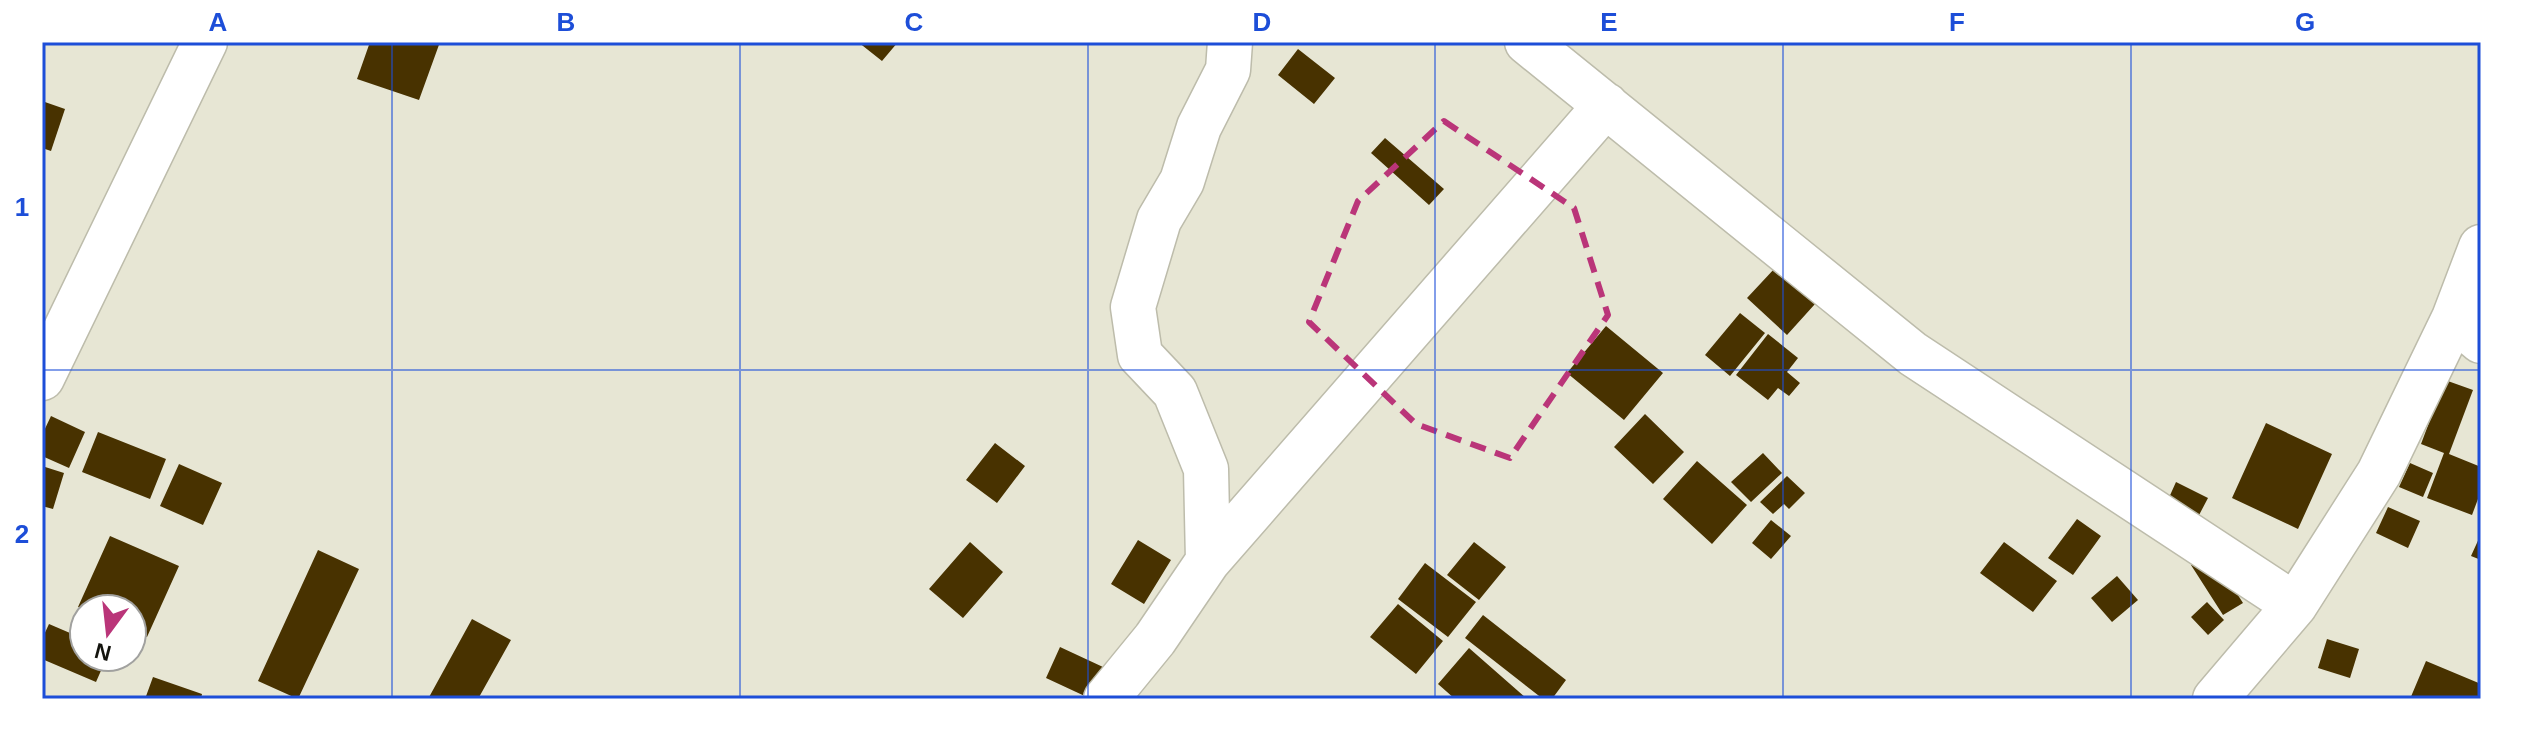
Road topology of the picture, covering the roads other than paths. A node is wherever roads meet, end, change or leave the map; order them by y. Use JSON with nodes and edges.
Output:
{"nodes":[{"id":1,"x":205,"y":42,"type":"edge"},
{"id":2,"x":1230,"y":42,"type":"edge"},
{"id":3,"x":1527,"y":42,"type":"edge"},
{"id":4,"x":1606,"y":105,"type":"junction"},
{"id":5,"x":2481,"y":247,"type":"edge"},
{"id":6,"x":2468,"y":330,"type":"edge"},
{"id":7,"x":42,"y":378,"type":"edge"},
{"id":8,"x":1208,"y":561,"type":"junction"},
{"id":9,"x":2295,"y":605,"type":"junction"},
{"id":10,"x":1106,"y":699,"type":"edge"},
{"id":11,"x":2215,"y":699,"type":"edge"}],
"edges":[{"from":1,"to":7,"type":"street"},
{"from":2,"to":8,"type":"street"},
{"from":3,"to":4,"type":"street"},
{"from":4,"to":8,"type":"street"},
{"from":4,"to":9,"type":"street"},
{"from":5,"to":6,"type":"street"},
{"from":6,"to":9,"type":"street"},
{"from":8,"to":10,"type":"street"},
{"from":9,"to":11,"type":"street"}]}
